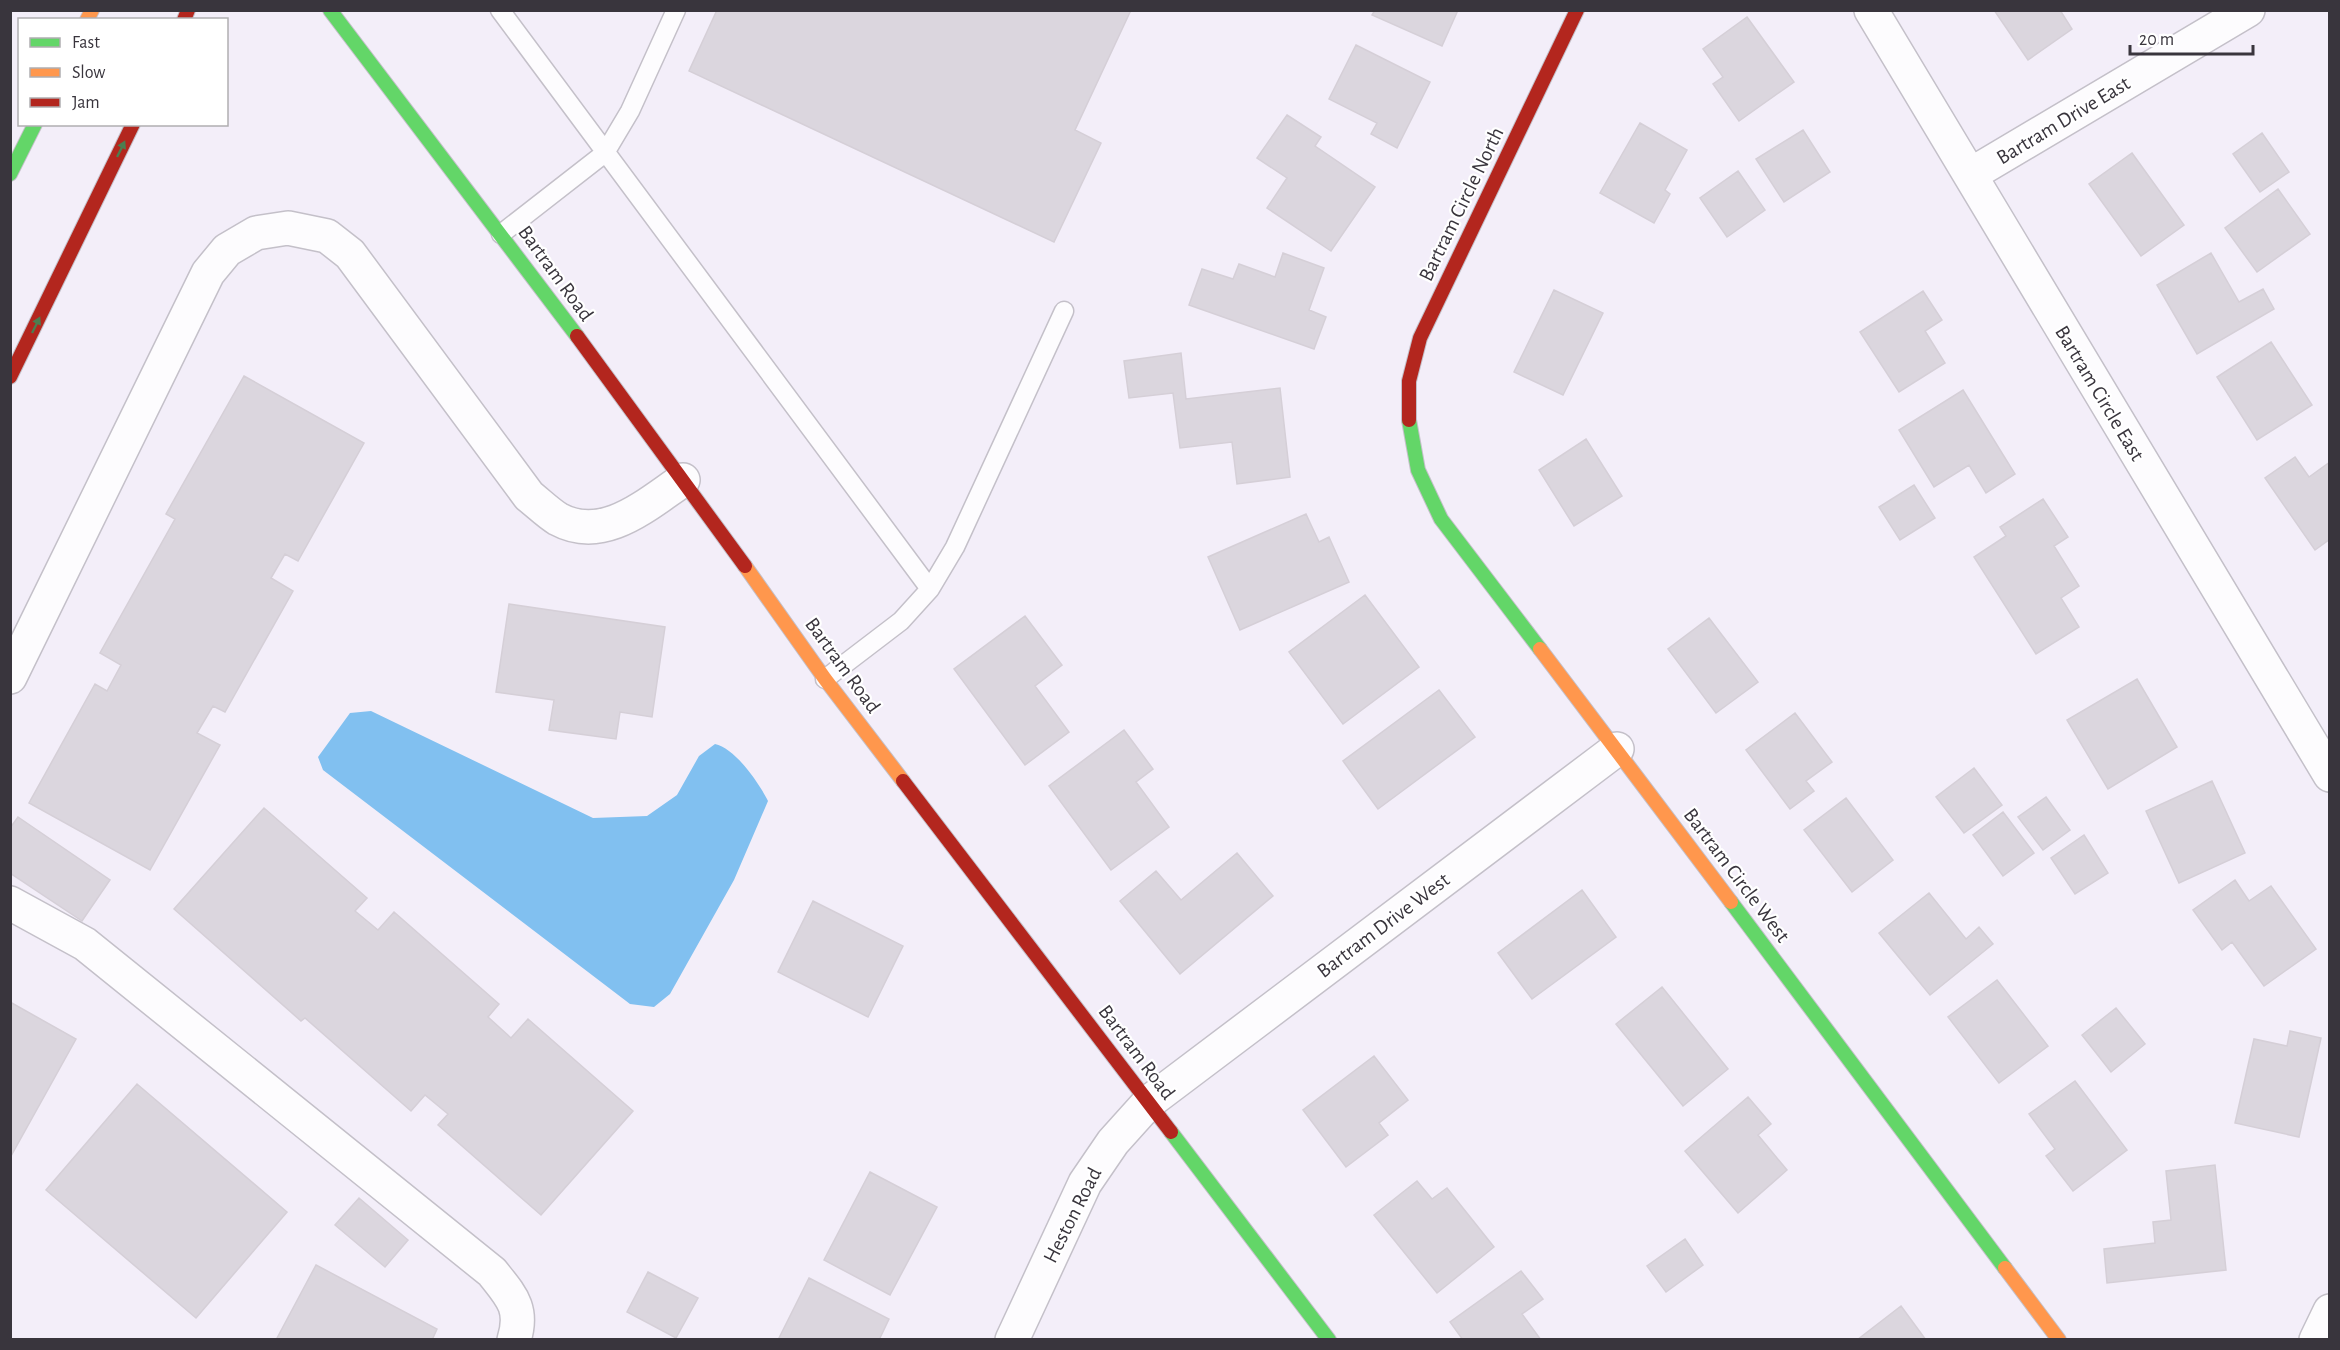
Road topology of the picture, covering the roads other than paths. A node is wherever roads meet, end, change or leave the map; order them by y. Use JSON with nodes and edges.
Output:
{"nodes":[{"id":1,"x":330,"y":10,"type":"edge"},
{"id":2,"x":500,"y":10,"type":"edge"},
{"id":3,"x":676,"y":10,"type":"edge"},
{"id":4,"x":1577,"y":10,"type":"edge"},
{"id":5,"x":1871,"y":10,"type":"edge"},
{"id":6,"x":2248,"y":10,"type":"edge"},
{"id":7,"x":34,"y":126,"type":"edge"},
{"id":8,"x":132,"y":126,"type":"edge"},
{"id":9,"x":605,"y":153,"type":"junction"},
{"id":10,"x":13,"y":162,"type":"edge"},
{"id":11,"x":1970,"y":175,"type":"junction"},
{"id":12,"x":501,"y":234,"type":"junction"},
{"id":13,"x":1065,"y":311,"type":"dead end"},
{"id":14,"x":10,"y":378,"type":"edge"},
{"id":15,"x":1409,"y":423,"type":"joint"},
{"id":16,"x":683,"y":480,"type":"junction"},
{"id":17,"x":930,"y":588,"type":"junction"},
{"id":18,"x":10,"y":676,"type":"edge"},
{"id":19,"x":825,"y":680,"type":"junction"},
{"id":20,"x":1617,"y":749,"type":"junction"},
{"id":21,"x":2330,"y":775,"type":"edge"},
{"id":22,"x":10,"y":903,"type":"edge"},
{"id":23,"x":1149,"y":1102,"type":"junction"},
{"id":24,"x":2330,"y":1311,"type":"edge"},
{"id":25,"x":514,"y":1340,"type":"edge"},
{"id":26,"x":1012,"y":1340,"type":"edge"},
{"id":27,"x":1329,"y":1340,"type":"edge"},
{"id":28,"x":2059,"y":1340,"type":"edge"},
{"id":29,"x":2316,"y":1340,"type":"edge"}],
"edges":[{"from":1,"to":12,"type":"street","name":"Bartram Road"},
{"from":2,"to":9,"type":"lane"},
{"from":3,"to":9,"type":"lane"},
{"from":4,"to":15,"type":"street","name":"Bartram Circle North"},
{"from":5,"to":11,"type":"street","name":"Bartram Circle East"},
{"from":6,"to":11,"type":"street","name":"Bartram Drive East"},
{"from":7,"to":10,"type":"street"},
{"from":14,"to":8,"type":"street","one_way":true},
{"from":9,"to":12,"type":"lane"},
{"from":9,"to":17,"type":"lane"},
{"from":11,"to":21,"type":"street","name":"Bartram Circle East"},
{"from":12,"to":16,"type":"street","name":"Bartram Road"},
{"from":13,"to":17,"type":"lane"},
{"from":15,"to":20,"type":"street","name":"Bartram Circle West"},
{"from":16,"to":18,"type":"street"},
{"from":16,"to":19,"type":"street","name":"Bartram Road"},
{"from":17,"to":19,"type":"lane"},
{"from":19,"to":23,"type":"street","name":"Bartram Road"},
{"from":20,"to":23,"type":"street","name":"Bartram Drive West"},
{"from":20,"to":28,"type":"street","name":"Bartram Circle West"},
{"from":22,"to":25,"type":"street"},
{"from":23,"to":26,"type":"street","name":"Heston Road"},
{"from":23,"to":27,"type":"street","name":"Bartram Road"},
{"from":24,"to":29,"type":"street"}]}
